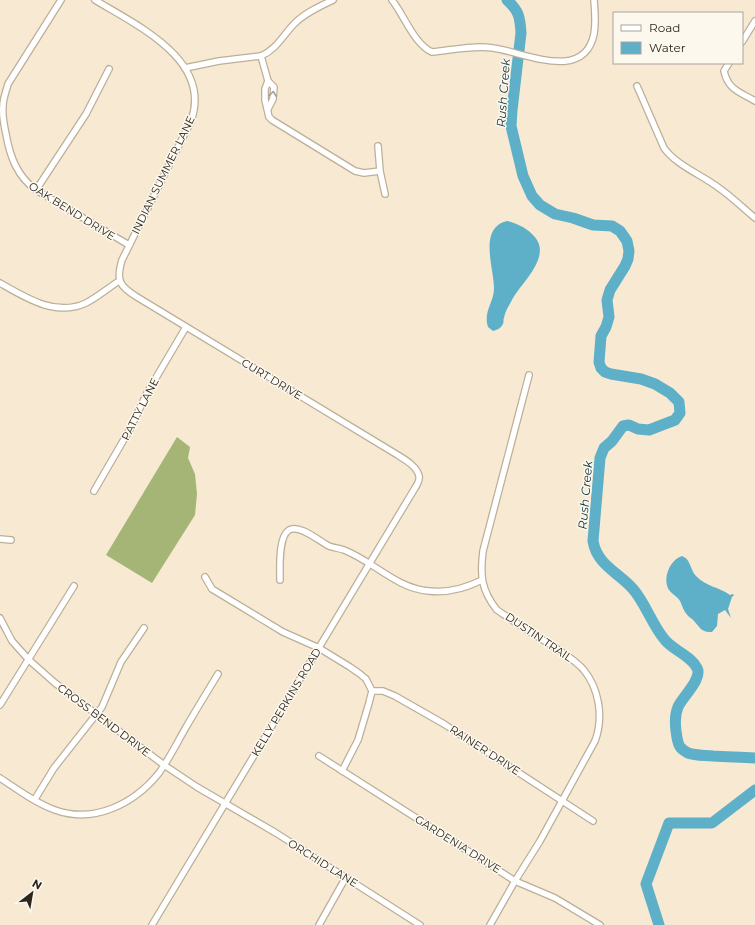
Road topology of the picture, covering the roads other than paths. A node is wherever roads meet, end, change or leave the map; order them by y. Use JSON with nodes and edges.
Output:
{"nodes":[{"id":1,"x":61,"y":0,"type":"edge"},
{"id":2,"x":94,"y":0,"type":"edge"},
{"id":3,"x":333,"y":0,"type":"edge"},
{"id":4,"x":392,"y":0,"type":"edge"},
{"id":5,"x":594,"y":0,"type":"edge"},
{"id":6,"x":755,"y":21,"type":"edge"},
{"id":7,"x":743,"y":40,"type":"edge"},
{"id":8,"x":261,"y":56,"type":"junction"},
{"id":9,"x":728,"y":64,"type":"edge"},
{"id":10,"x":185,"y":68,"type":"junction"},
{"id":11,"x":108,"y":70,"type":"dead end"},
{"id":12,"x":638,"y":86,"type":"dead end"},
{"id":13,"x":755,"y":101,"type":"edge"},
{"id":14,"x":378,"y":146,"type":"dead end"},
{"id":15,"x":380,"y":171,"type":"junction"},
{"id":16,"x":36,"y":190,"type":"junction"},
{"id":17,"x":385,"y":194,"type":"dead end"},
{"id":18,"x":755,"y":218,"type":"edge"},
{"id":19,"x":129,"y":245,"type":"junction"},
{"id":20,"x":119,"y":281,"type":"junction"},
{"id":21,"x":0,"y":283,"type":"edge"},
{"id":22,"x":186,"y":327,"type":"junction"},
{"id":23,"x":529,"y":375,"type":"dead end"},
{"id":24,"x":419,"y":480,"type":"joint"},
{"id":25,"x":94,"y":491,"type":"dead end"},
{"id":26,"x":0,"y":538,"type":"edge"},
{"id":27,"x":11,"y":540,"type":"dead end"},
{"id":28,"x":369,"y":563,"type":"junction"},
{"id":29,"x":205,"y":577,"type":"dead end"},
{"id":30,"x":280,"y":580,"type":"dead end"},
{"id":31,"x":482,"y":580,"type":"junction"},
{"id":32,"x":74,"y":586,"type":"dead end"},
{"id":33,"x":0,"y":618,"type":"edge"},
{"id":34,"x":144,"y":628,"type":"dead end"},
{"id":35,"x":318,"y":648,"type":"junction"},
{"id":36,"x":29,"y":660,"type":"junction"},
{"id":37,"x":218,"y":674,"type":"dead end"},
{"id":38,"x":372,"y":692,"type":"junction"},
{"id":39,"x":0,"y":705,"type":"edge"},
{"id":40,"x":96,"y":715,"type":"junction"},
{"id":41,"x":319,"y":756,"type":"dead end"},
{"id":42,"x":164,"y":765,"type":"junction"},
{"id":43,"x":342,"y":771,"type":"junction"},
{"id":44,"x":0,"y":778,"type":"edge"},
{"id":45,"x":34,"y":799,"type":"junction"},
{"id":46,"x":562,"y":800,"type":"junction"},
{"id":47,"x":225,"y":803,"type":"junction"},
{"id":48,"x":593,"y":821,"type":"dead end"},
{"id":49,"x":346,"y":877,"type":"junction"},
{"id":50,"x":515,"y":881,"type":"junction"},
{"id":51,"x":152,"y":925,"type":"edge"},
{"id":52,"x":319,"y":925,"type":"edge"},
{"id":53,"x":420,"y":925,"type":"edge"},
{"id":54,"x":490,"y":925,"type":"edge"},
{"id":55,"x":600,"y":925,"type":"edge"}],
"edges":[{"from":1,"to":16,"type":"street","name":"OAK BEND DRIVE"},
{"from":2,"to":10,"type":"street","name":"INDIAN SUMMER LANE"},
{"from":3,"to":8,"type":"street"},
{"from":4,"to":5,"type":"street"},
{"from":6,"to":7,"type":"street"},
{"from":8,"to":10,"type":"street"},
{"from":8,"to":15,"type":"street"},
{"from":9,"to":13,"type":"street"},
{"from":10,"to":19,"type":"street","name":"INDIAN SUMMER LANE"},
{"from":11,"to":16,"type":"street"},
{"from":12,"to":18,"type":"street"},
{"from":14,"to":15,"type":"street"},
{"from":15,"to":17,"type":"street"},
{"from":16,"to":19,"type":"street","name":"OAK BEND DRIVE"},
{"from":19,"to":20,"type":"street","name":"INDIAN SUMMER LANE"},
{"from":20,"to":21,"type":"street"},
{"from":20,"to":22,"type":"street","name":"CURT DRIVE"},
{"from":22,"to":24,"type":"street","name":"CURT DRIVE"},
{"from":22,"to":25,"type":"street","name":"PATTY LANE"},
{"from":23,"to":31,"type":"street","name":"DUSTIN TRAIL"},
{"from":24,"to":28,"type":"street","name":"KELLY PERKINS ROAD"},
{"from":26,"to":27,"type":"street"},
{"from":28,"to":30,"type":"street"},
{"from":28,"to":31,"type":"street"},
{"from":28,"to":35,"type":"street","name":"KELLY PERKINS ROAD"},
{"from":29,"to":35,"type":"street"},
{"from":31,"to":46,"type":"street","name":"DUSTIN TRAIL"},
{"from":32,"to":36,"type":"street"},
{"from":33,"to":36,"type":"street","name":"CROSS BEND DRIVE"},
{"from":34,"to":40,"type":"street"},
{"from":35,"to":38,"type":"street"},
{"from":35,"to":47,"type":"street","name":"KELLY PERKINS ROAD"},
{"from":36,"to":39,"type":"street"},
{"from":36,"to":40,"type":"street","name":"CROSS BEND DRIVE"},
{"from":37,"to":42,"type":"street"},
{"from":38,"to":43,"type":"street"},
{"from":38,"to":46,"type":"street","name":"RAINER DRIVE"},
{"from":40,"to":42,"type":"street","name":"CROSS BEND DRIVE"},
{"from":40,"to":45,"type":"street"},
{"from":41,"to":43,"type":"street","name":"GARDENIA DRIVE"},
{"from":42,"to":45,"type":"street"},
{"from":42,"to":47,"type":"street","name":"CROSS BEND DRIVE"},
{"from":43,"to":50,"type":"street","name":"GARDENIA DRIVE"},
{"from":44,"to":45,"type":"street"},
{"from":46,"to":48,"type":"street","name":"RAINER DRIVE"},
{"from":46,"to":50,"type":"street","name":"DUSTIN TRAIL"},
{"from":47,"to":49,"type":"street","name":"ORCHID LANE"},
{"from":47,"to":51,"type":"street","name":"KELLY PERKINS ROAD"},
{"from":49,"to":52,"type":"street"},
{"from":49,"to":53,"type":"street","name":"ORCHID LANE"},
{"from":50,"to":54,"type":"street","name":"DUSTIN TRAIL"},
{"from":50,"to":55,"type":"street","name":"GARDENIA DRIVE"}]}
